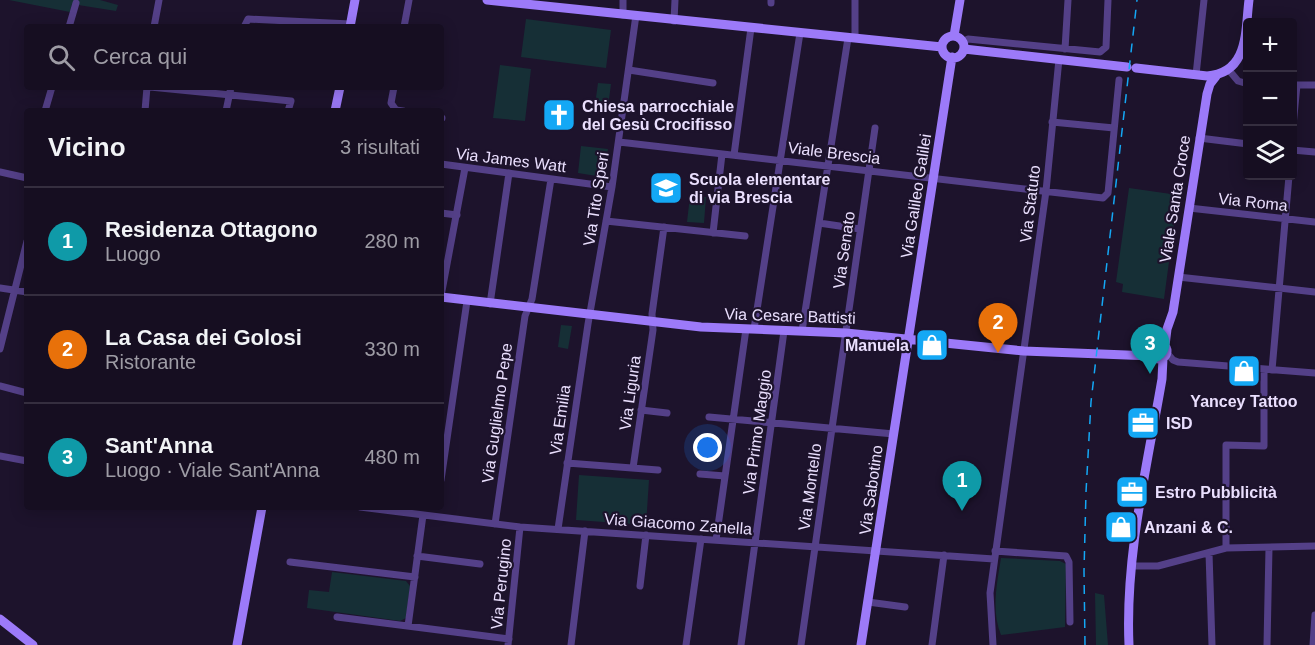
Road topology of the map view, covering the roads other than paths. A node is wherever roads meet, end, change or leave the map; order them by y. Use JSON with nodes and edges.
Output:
{"nodes":[{"id":1,"x":159,"y":0,"type":"edge"},
{"id":2,"x":355,"y":0,"type":"edge"},
{"id":3,"x":409,"y":0,"type":"edge"},
{"id":4,"x":487,"y":0,"type":"edge"},
{"id":5,"x":623,"y":0,"type":"edge"},
{"id":6,"x":675,"y":0,"type":"edge"},
{"id":7,"x":855,"y":0,"type":"edge"},
{"id":8,"x":960,"y":0,"type":"edge"},
{"id":9,"x":1068,"y":0,"type":"edge"},
{"id":10,"x":1108,"y":0,"type":"edge"},
{"id":11,"x":1204,"y":0,"type":"edge"},
{"id":12,"x":1249,"y":0,"type":"edge"},
{"id":13,"x":522,"y":2,"type":"edge"},
{"id":14,"x":76,"y":3,"type":"dead end"},
{"id":15,"x":623,"y":15,"type":"junction"},
{"id":16,"x":636,"y":15,"type":"junction"},
{"id":17,"x":674,"y":21,"type":"junction"},
{"id":18,"x":70,"y":24,"type":"edge"},
{"id":19,"x":155,"y":24,"type":"edge"},
{"id":20,"x":246,"y":24,"type":"edge"},
{"id":21,"x":321,"y":24,"type":"edge"},
{"id":22,"x":350,"y":24,"type":"edge"},
{"id":23,"x":405,"y":24,"type":"edge"},
{"id":24,"x":751,"y":28,"type":"junction"},
{"id":25,"x":800,"y":33,"type":"junction"},
{"id":26,"x":852,"y":38,"type":"junction"},
{"id":27,"x":960,"y":42,"type":"junction"},
{"id":28,"x":942,"y":47,"type":"junction"},
{"id":29,"x":1065,"y":49,"type":"junction"},
{"id":30,"x":952,"y":57,"type":"junction"},
{"id":31,"x":1059,"y":59,"type":"junction"},
{"id":32,"x":1228,"y":69,"type":"junction"},
{"id":33,"x":629,"y":70,"type":"junction"},
{"id":34,"x":1196,"y":75,"type":"junction"},
{"id":35,"x":1217,"y":75,"type":"junction"},
{"id":36,"x":1119,"y":80,"type":"dead end"},
{"id":37,"x":1243,"y":82,"type":"edge"},
{"id":38,"x":713,"y":83,"type":"dead end"},
{"id":39,"x":1297,"y":85,"type":"edge"},
{"id":40,"x":1315,"y":85,"type":"edge"},
{"id":41,"x":51,"y":90,"type":"edge"},
{"id":42,"x":148,"y":90,"type":"edge"},
{"id":43,"x":210,"y":90,"type":"edge"},
{"id":44,"x":338,"y":90,"type":"edge"},
{"id":45,"x":393,"y":90,"type":"edge"},
{"id":46,"x":231,"y":91,"type":"edge"},
{"id":47,"x":46,"y":108,"type":"edge"},
{"id":48,"x":146,"y":108,"type":"edge"},
{"id":49,"x":227,"y":108,"type":"edge"},
{"id":50,"x":289,"y":108,"type":"edge"},
{"id":51,"x":336,"y":108,"type":"edge"},
{"id":52,"x":395,"y":108,"type":"edge"},
{"id":53,"x":1052,"y":122,"type":"junction"},
{"id":54,"x":875,"y":128,"type":"dead end"},
{"id":55,"x":1114,"y":128,"type":"junction"},
{"id":56,"x":1199,"y":138,"type":"junction"},
{"id":57,"x":619,"y":142,"type":"junction"},
{"id":58,"x":1243,"y":143,"type":"edge"},
{"id":59,"x":1297,"y":150,"type":"edge"},
{"id":60,"x":1315,"y":152,"type":"edge"},
{"id":61,"x":722,"y":154,"type":"junction"},
{"id":62,"x":735,"y":155,"type":"junction"},
{"id":63,"x":780,"y":161,"type":"junction"},
{"id":64,"x":444,"y":165,"type":"edge"},
{"id":65,"x":828,"y":166,"type":"junction"},
{"id":66,"x":465,"y":168,"type":"junction"},
{"id":67,"x":869,"y":171,"type":"junction"},
{"id":68,"x":0,"y":172,"type":"edge"},
{"id":69,"x":509,"y":173,"type":"junction"},
{"id":70,"x":24,"y":177,"type":"edge"},
{"id":71,"x":934,"y":178,"type":"junction"},
{"id":72,"x":551,"y":179,"type":"junction"},
{"id":73,"x":1289,"y":180,"type":"edge"},
{"id":74,"x":612,"y":187,"type":"junction"},
{"id":75,"x":1046,"y":191,"type":"junction"},
{"id":76,"x":1189,"y":208,"type":"junction"},
{"id":77,"x":444,"y":213,"type":"edge"},
{"id":78,"x":457,"y":215,"type":"junction"},
{"id":79,"x":1285,"y":219,"type":"junction"},
{"id":80,"x":606,"y":221,"type":"junction"},
{"id":81,"x":1315,"y":222,"type":"edge"},
{"id":82,"x":819,"y":223,"type":"junction"},
{"id":83,"x":664,"y":227,"type":"junction"},
{"id":84,"x":860,"y":229,"type":"junction"},
{"id":85,"x":713,"y":233,"type":"junction"},
{"id":86,"x":745,"y":236,"type":"dead end"},
{"id":87,"x":24,"y":253,"type":"edge"},
{"id":88,"x":1178,"y":277,"type":"junction"},
{"id":89,"x":444,"y":282,"type":"edge"},
{"id":90,"x":0,"y":288,"type":"edge"},
{"id":91,"x":1279,"y":289,"type":"junction"},
{"id":92,"x":15,"y":290,"type":"junction"},
{"id":93,"x":24,"y":292,"type":"edge"},
{"id":94,"x":1315,"y":292,"type":"edge"},
{"id":95,"x":444,"y":297,"type":"edge"},
{"id":96,"x":467,"y":301,"type":"junction"},
{"id":97,"x":490,"y":304,"type":"junction"},
{"id":98,"x":528,"y":308,"type":"junction"},
{"id":99,"x":590,"y":315,"type":"junction"},
{"id":100,"x":652,"y":322,"type":"junction"},
{"id":101,"x":750,"y":329,"type":"junction"},
{"id":102,"x":784,"y":331,"type":"junction"},
{"id":103,"x":802,"y":331,"type":"junction"},
{"id":104,"x":846,"y":333,"type":"junction"},
{"id":105,"x":909,"y":339,"type":"junction"},
{"id":106,"x":0,"y":349,"type":"edge"},
{"id":107,"x":1024,"y":351,"type":"junction"},
{"id":108,"x":1158,"y":352,"type":"junction"},
{"id":109,"x":1268,"y":370,"type":"junction"},
{"id":110,"x":1315,"y":372,"type":"edge"},
{"id":111,"x":0,"y":386,"type":"edge"},
{"id":112,"x":24,"y":392,"type":"edge"},
{"id":113,"x":641,"y":410,"type":"junction"},
{"id":114,"x":667,"y":413,"type":"dead end"},
{"id":115,"x":709,"y":417,"type":"dead end"},
{"id":116,"x":733,"y":420,"type":"junction"},
{"id":117,"x":771,"y":423,"type":"junction"},
{"id":118,"x":832,"y":429,"type":"junction"},
{"id":119,"x":894,"y":434,"type":"junction"},
{"id":120,"x":444,"y":440,"type":"edge"},
{"id":121,"x":0,"y":456,"type":"edge"},
{"id":122,"x":24,"y":460,"type":"edge"},
{"id":123,"x":567,"y":463,"type":"junction"},
{"id":124,"x":633,"y":468,"type":"junction"},
{"id":125,"x":658,"y":470,"type":"dead end"},
{"id":126,"x":700,"y":474,"type":"dead end"},
{"id":127,"x":725,"y":476,"type":"junction"},
{"id":128,"x":261,"y":510,"type":"edge"},
{"id":129,"x":384,"y":510,"type":"edge"},
{"id":130,"x":437,"y":510,"type":"edge"},
{"id":131,"x":423,"y":515,"type":"junction"},
{"id":132,"x":436,"y":516,"type":"junction"},
{"id":133,"x":495,"y":524,"type":"junction"},
{"id":134,"x":520,"y":527,"type":"junction"},
{"id":135,"x":558,"y":529,"type":"junction"},
{"id":136,"x":585,"y":531,"type":"junction"},
{"id":137,"x":646,"y":535,"type":"junction"},
{"id":138,"x":701,"y":539,"type":"junction"},
{"id":139,"x":716,"y":540,"type":"junction"},
{"id":140,"x":755,"y":543,"type":"junction"},
{"id":141,"x":1315,"y":546,"type":"edge"},
{"id":142,"x":815,"y":547,"type":"junction"},
{"id":143,"x":1226,"y":548,"type":"junction"},
{"id":144,"x":1269,"y":548,"type":"junction"},
{"id":145,"x":877,"y":551,"type":"junction"},
{"id":146,"x":1209,"y":553,"type":"junction"},
{"id":147,"x":944,"y":555,"type":"junction"},
{"id":148,"x":995,"y":555,"type":"junction"},
{"id":149,"x":417,"y":556,"type":"junction"},
{"id":150,"x":290,"y":562,"type":"dead end"},
{"id":151,"x":480,"y":564,"type":"dead end"},
{"id":152,"x":1132,"y":566,"type":"junction"},
{"id":153,"x":415,"y":577,"type":"junction"},
{"id":154,"x":640,"y":586,"type":"dead end"},
{"id":155,"x":868,"y":602,"type":"junction"},
{"id":156,"x":905,"y":607,"type":"dead end"},
{"id":157,"x":1315,"y":615,"type":"edge"},
{"id":158,"x":337,"y":617,"type":"dead end"},
{"id":159,"x":0,"y":619,"type":"edge"},
{"id":160,"x":1070,"y":622,"type":"dead end"},
{"id":161,"x":408,"y":626,"type":"junction"},
{"id":162,"x":508,"y":642,"type":"edge"},
{"id":163,"x":33,"y":645,"type":"edge"},
{"id":164,"x":237,"y":645,"type":"edge"},
{"id":165,"x":571,"y":645,"type":"edge"},
{"id":166,"x":686,"y":645,"type":"edge"},
{"id":167,"x":741,"y":645,"type":"edge"},
{"id":168,"x":801,"y":645,"type":"edge"},
{"id":169,"x":861,"y":645,"type":"edge"},
{"id":170,"x":932,"y":645,"type":"edge"},
{"id":171,"x":993,"y":645,"type":"edge"},
{"id":172,"x":1129,"y":645,"type":"edge"},
{"id":173,"x":1212,"y":645,"type":"edge"},
{"id":174,"x":1267,"y":645,"type":"edge"},
{"id":175,"x":1313,"y":645,"type":"edge"}],
"edges":[{"from":1,"to":19,"type":"street"},
{"from":2,"to":22,"type":"street"},
{"from":3,"to":23,"type":"street"},
{"from":4,"to":13,"type":"street"},
{"from":5,"to":15,"type":"street"},
{"from":6,"to":17,"type":"street"},
{"from":7,"to":26,"type":"street"},
{"from":8,"to":27,"type":"street"},
{"from":9,"to":29,"type":"street"},
{"from":10,"to":29,"type":"street"},
{"from":11,"to":34,"type":"street"},
{"from":12,"to":32,"type":"street"},
{"from":13,"to":15,"type":"street"},
{"from":14,"to":18,"type":"street"},
{"from":15,"to":16,"type":"street"},
{"from":16,"to":17,"type":"street"},
{"from":16,"to":33,"type":"street","name":"Via Tito Speri"},
{"from":17,"to":24,"type":"street"},
{"from":20,"to":21,"type":"street"},
{"from":24,"to":25,"type":"street"},
{"from":24,"to":62,"type":"street"},
{"from":25,"to":26,"type":"street"},
{"from":25,"to":63,"type":"street"},
{"from":26,"to":28,"type":"street"},
{"from":26,"to":65,"type":"street"},
{"from":27,"to":28,"type":"street"},
{"from":27,"to":29,"type":"street"},
{"from":27,"to":30,"type":"street"},
{"from":27,"to":31,"type":"street"},
{"from":28,"to":30,"type":"street"},
{"from":30,"to":71,"type":"street","name":"Via Galileo Galilei"},
{"from":31,"to":34,"type":"street"},
{"from":31,"to":53,"type":"street","name":"Via Statuto"},
{"from":32,"to":35,"type":"street"},
{"from":32,"to":37,"type":"street"},
{"from":33,"to":38,"type":"street"},
{"from":33,"to":57,"type":"street","name":"Via Tito Speri"},
{"from":34,"to":35,"type":"street"},
{"from":35,"to":56,"type":"street","name":"Viale Santa Croce"},
{"from":36,"to":55,"type":"street"},
{"from":39,"to":40,"type":"street"},
{"from":41,"to":47,"type":"street"},
{"from":42,"to":48,"type":"street"},
{"from":43,"to":46,"type":"street"},
{"from":44,"to":51,"type":"street"},
{"from":45,"to":52,"type":"street"},
{"from":46,"to":49,"type":"street"},
{"from":46,"to":50,"type":"street"},
{"from":53,"to":55,"type":"street"},
{"from":53,"to":75,"type":"street","name":"Via Statuto"},
{"from":54,"to":67,"type":"street","name":"Via Senato"},
{"from":55,"to":75,"type":"street","name":"Viale Brescia"},
{"from":56,"to":58,"type":"street"},
{"from":56,"to":76,"type":"street","name":"Viale Santa Croce"},
{"from":57,"to":61,"type":"street","name":"Viale Brescia"},
{"from":57,"to":74,"type":"street","name":"Via Tito Speri"},
{"from":59,"to":60,"type":"street"},
{"from":61,"to":62,"type":"street","name":"Viale Brescia"},
{"from":61,"to":85,"type":"street"},
{"from":62,"to":63,"type":"street","name":"Viale Brescia"},
{"from":63,"to":65,"type":"street","name":"Viale Brescia"},
{"from":63,"to":101,"type":"street"},
{"from":64,"to":66,"type":"street","name":"Via James Watt"},
{"from":65,"to":67,"type":"street","name":"Viale Brescia"},
{"from":65,"to":82,"type":"street"},
{"from":66,"to":69,"type":"street","name":"Via James Watt"},
{"from":66,"to":78,"type":"street"},
{"from":67,"to":71,"type":"street","name":"Viale Brescia"},
{"from":67,"to":84,"type":"street","name":"Via Senato"},
{"from":68,"to":70,"type":"street"},
{"from":69,"to":72,"type":"street","name":"Via James Watt"},
{"from":69,"to":97,"type":"street"},
{"from":71,"to":75,"type":"street","name":"Viale Brescia"},
{"from":71,"to":105,"type":"street","name":"Via Galileo Galilei"},
{"from":72,"to":74,"type":"street","name":"Via James Watt"},
{"from":72,"to":98,"type":"street","name":"Via Guglielmo Pepe"},
{"from":73,"to":79,"type":"street"},
{"from":74,"to":80,"type":"street","name":"Via Tito Speri"},
{"from":75,"to":107,"type":"street","name":"Via Statuto"},
{"from":76,"to":79,"type":"street","name":"Via Roma"},
{"from":76,"to":88,"type":"street","name":"Viale Santa Croce"},
{"from":77,"to":78,"type":"street"},
{"from":78,"to":89,"type":"street"},
{"from":79,"to":81,"type":"street","name":"Via Roma"},
{"from":79,"to":91,"type":"street"},
{"from":80,"to":83,"type":"street"},
{"from":80,"to":99,"type":"street","name":"Via Tito Speri"},
{"from":82,"to":84,"type":"street"},
{"from":82,"to":103,"type":"street"},
{"from":83,"to":85,"type":"street"},
{"from":83,"to":100,"type":"street","name":"Via Liguria"},
{"from":84,"to":104,"type":"street","name":"Via Senato"},
{"from":85,"to":86,"type":"street"},
{"from":87,"to":92,"type":"street"},
{"from":88,"to":91,"type":"street"},
{"from":88,"to":108,"type":"street","name":"Viale Santa Croce"},
{"from":90,"to":92,"type":"street"},
{"from":91,"to":94,"type":"street"},
{"from":91,"to":109,"type":"street"},
{"from":92,"to":93,"type":"street"},
{"from":92,"to":106,"type":"street"},
{"from":95,"to":96,"type":"street","name":"Via Cesare Battisti"},
{"from":96,"to":97,"type":"street","name":"Via Cesare Battisti"},
{"from":96,"to":120,"type":"street"},
{"from":97,"to":98,"type":"street","name":"Via Cesare Battisti"},
{"from":98,"to":99,"type":"street","name":"Via Cesare Battisti"},
{"from":98,"to":133,"type":"street","name":"Via Guglielmo Pepe"},
{"from":99,"to":100,"type":"street","name":"Via Cesare Battisti"},
{"from":99,"to":123,"type":"street","name":"Via Emilia"},
{"from":100,"to":101,"type":"street","name":"Via Cesare Battisti"},
{"from":100,"to":113,"type":"street","name":"Via Liguria"},
{"from":101,"to":102,"type":"street","name":"Via Cesare Battisti"},
{"from":101,"to":116,"type":"street"},
{"from":102,"to":103,"type":"street","name":"Via Cesare Battisti"},
{"from":102,"to":117,"type":"street","name":"Via Primo Maggio"},
{"from":103,"to":104,"type":"street","name":"Via Cesare Battisti"},
{"from":104,"to":105,"type":"street","name":"Via Cesare Battisti"},
{"from":104,"to":118,"type":"street","name":"Via Montello"},
{"from":105,"to":107,"type":"street","name":"Via Cesare Battisti"},
{"from":105,"to":119,"type":"street","name":"Via Sabotino"},
{"from":107,"to":108,"type":"street","name":"Via Cesare Battisti"},
{"from":107,"to":148,"type":"street","name":"Via Statuto"},
{"from":108,"to":109,"type":"street"},
{"from":108,"to":152,"type":"street"},
{"from":109,"to":110,"type":"street"},
{"from":109,"to":143,"type":"street"},
{"from":111,"to":112,"type":"street"},
{"from":113,"to":114,"type":"street"},
{"from":113,"to":124,"type":"street","name":"Via Liguria"},
{"from":115,"to":116,"type":"street"},
{"from":116,"to":117,"type":"street"},
{"from":116,"to":127,"type":"street"},
{"from":117,"to":118,"type":"street"},
{"from":117,"to":140,"type":"street","name":"Via Primo Maggio"},
{"from":118,"to":119,"type":"street"},
{"from":118,"to":142,"type":"street","name":"Via Montello"},
{"from":119,"to":145,"type":"street","name":"Via Sabotino"},
{"from":121,"to":122,"type":"street"},
{"from":123,"to":124,"type":"street"},
{"from":123,"to":135,"type":"street","name":"Via Emilia"},
{"from":124,"to":125,"type":"street"},
{"from":126,"to":127,"type":"street"},
{"from":127,"to":139,"type":"street"},
{"from":128,"to":164,"type":"street"},
{"from":129,"to":131,"type":"street","name":"Via Giacomo Zanella"},
{"from":130,"to":132,"type":"street"},
{"from":131,"to":132,"type":"street","name":"Via Giacomo Zanella"},
{"from":131,"to":149,"type":"street"},
{"from":132,"to":133,"type":"street","name":"Via Giacomo Zanella"},
{"from":133,"to":134,"type":"street","name":"Via Giacomo Zanella"},
{"from":134,"to":135,"type":"street","name":"Via Giacomo Zanella"},
{"from":134,"to":162,"type":"street","name":"Via Perugino"},
{"from":135,"to":136,"type":"street","name":"Via Giacomo Zanella"},
{"from":136,"to":137,"type":"street","name":"Via Giacomo Zanella"},
{"from":136,"to":165,"type":"street"},
{"from":137,"to":138,"type":"street","name":"Via Giacomo Zanella"},
{"from":137,"to":154,"type":"street"},
{"from":138,"to":139,"type":"street","name":"Via Giacomo Zanella"},
{"from":138,"to":166,"type":"street"},
{"from":139,"to":140,"type":"street","name":"Via Giacomo Zanella"},
{"from":140,"to":142,"type":"street","name":"Via Giacomo Zanella"},
{"from":140,"to":167,"type":"street","name":"Via Primo Maggio"},
{"from":141,"to":144,"type":"street"},
{"from":142,"to":145,"type":"street","name":"Via Giacomo Zanella"},
{"from":142,"to":168,"type":"street","name":"Via Montello"},
{"from":143,"to":144,"type":"street"},
{"from":143,"to":146,"type":"street"},
{"from":144,"to":174,"type":"street"},
{"from":145,"to":147,"type":"street","name":"Via Giacomo Zanella"},
{"from":145,"to":155,"type":"street","name":"Via Sabotino"},
{"from":146,"to":152,"type":"street"},
{"from":146,"to":173,"type":"street"},
{"from":147,"to":148,"type":"street","name":"Via Giacomo Zanella"},
{"from":147,"to":170,"type":"street"},
{"from":148,"to":160,"type":"street","name":"Via Giacomo Zanella"},
{"from":148,"to":171,"type":"street","name":"Via Statuto"},
{"from":149,"to":151,"type":"street"},
{"from":149,"to":153,"type":"street"},
{"from":150,"to":153,"type":"street"},
{"from":152,"to":172,"type":"street"},
{"from":153,"to":161,"type":"street"},
{"from":155,"to":156,"type":"street"},
{"from":155,"to":169,"type":"street","name":"Via Sabotino"},
{"from":157,"to":175,"type":"street"},
{"from":158,"to":161,"type":"street"},
{"from":159,"to":163,"type":"street"},
{"from":161,"to":162,"type":"street"}]}
